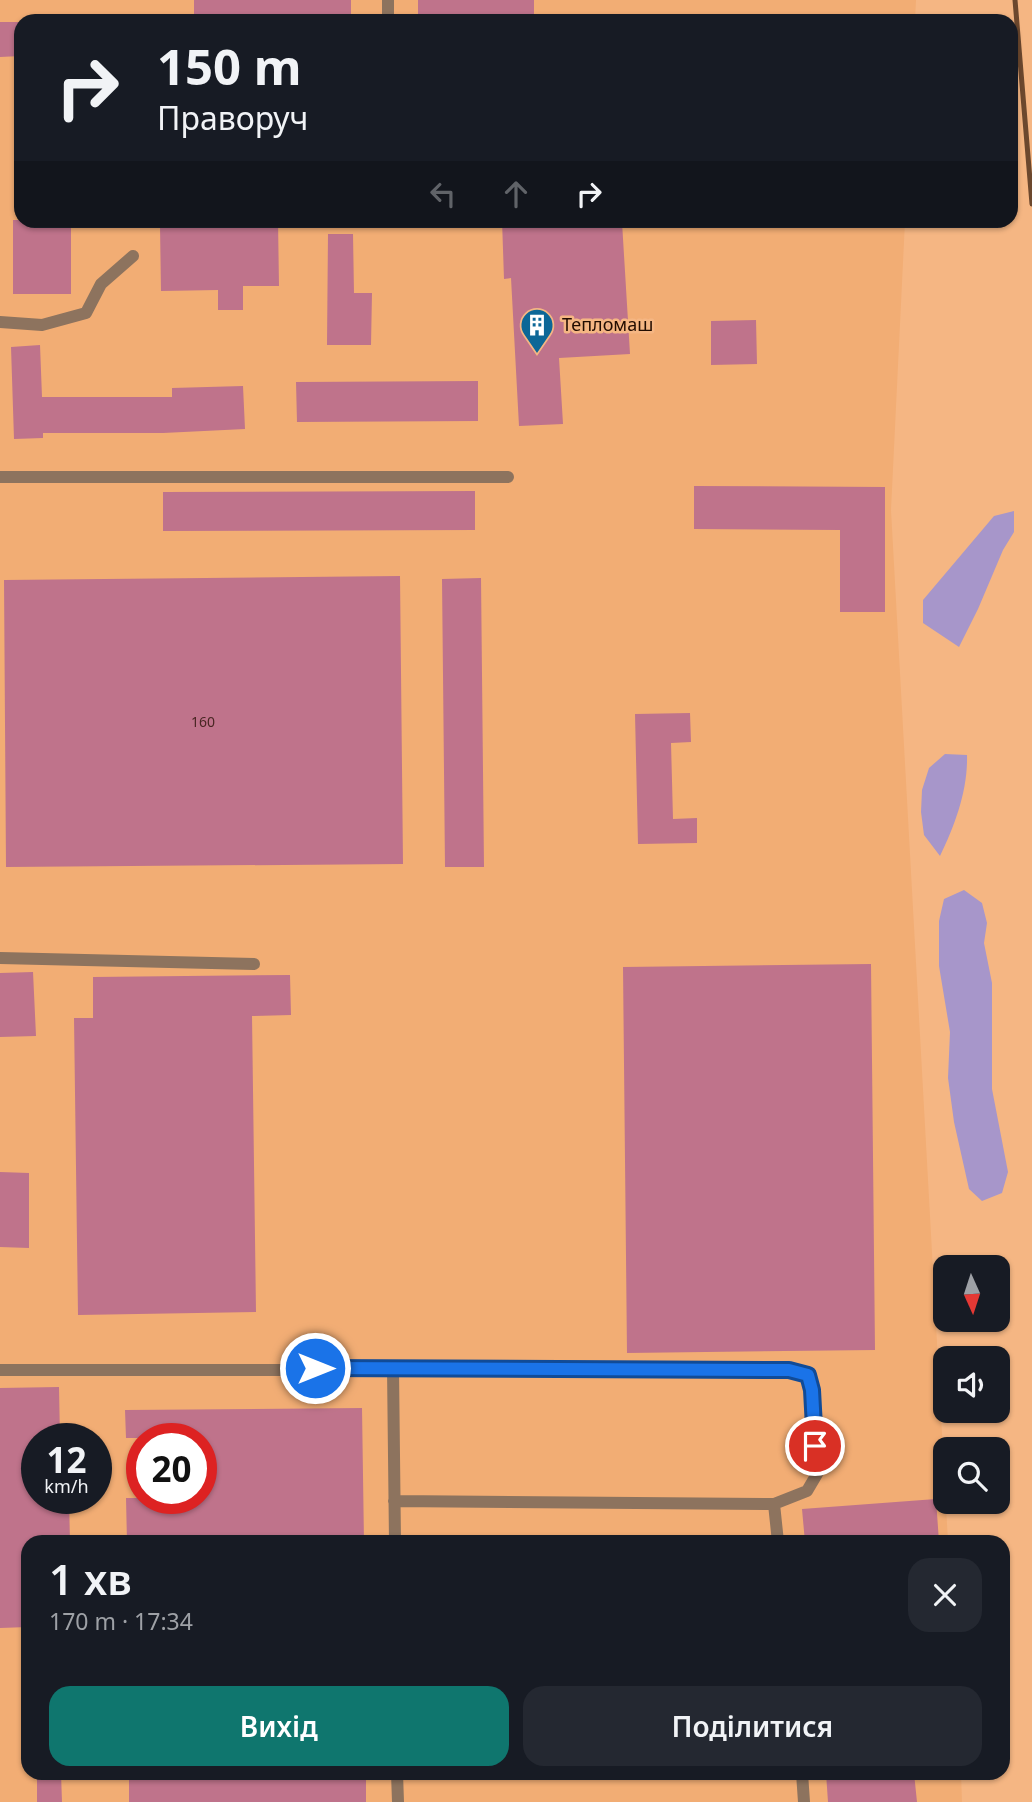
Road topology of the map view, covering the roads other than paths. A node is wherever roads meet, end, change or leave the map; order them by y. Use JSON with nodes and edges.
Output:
{"nodes":[{"id":1,"x":133,"y":256,"type":"dead end"},
{"id":2,"x":0,"y":322,"type":"edge"},
{"id":3,"x":0,"y":477,"type":"edge"},
{"id":4,"x":508,"y":477,"type":"dead end"},
{"id":5,"x":0,"y":958,"type":"edge"},
{"id":6,"x":254,"y":964,"type":"dead end"},
{"id":7,"x":393,"y":1368,"type":"junction"},
{"id":8,"x":0,"y":1370,"type":"edge"},
{"id":9,"x":394,"y":1501,"type":"junction"},
{"id":10,"x":774,"y":1504,"type":"junction"},
{"id":11,"x":395,"y":1535,"type":"edge"},
{"id":12,"x":777,"y":1535,"type":"edge"},
{"id":13,"x":397,"y":1780,"type":"edge"},
{"id":14,"x":802,"y":1780,"type":"edge"},
{"id":15,"x":398,"y":1802,"type":"edge"},
{"id":16,"x":804,"y":1802,"type":"edge"}],
"edges":[{"from":1,"to":2,"type":"lane"},
{"from":3,"to":4,"type":"lane"},
{"from":5,"to":6,"type":"lane"},
{"from":7,"to":8,"type":"lane"},
{"from":7,"to":9,"type":"lane"},
{"from":7,"to":10,"type":"lane"},
{"from":9,"to":10,"type":"lane"},
{"from":9,"to":11,"type":"lane"},
{"from":10,"to":12,"type":"lane"},
{"from":13,"to":15,"type":"lane"},
{"from":14,"to":16,"type":"lane"}]}
